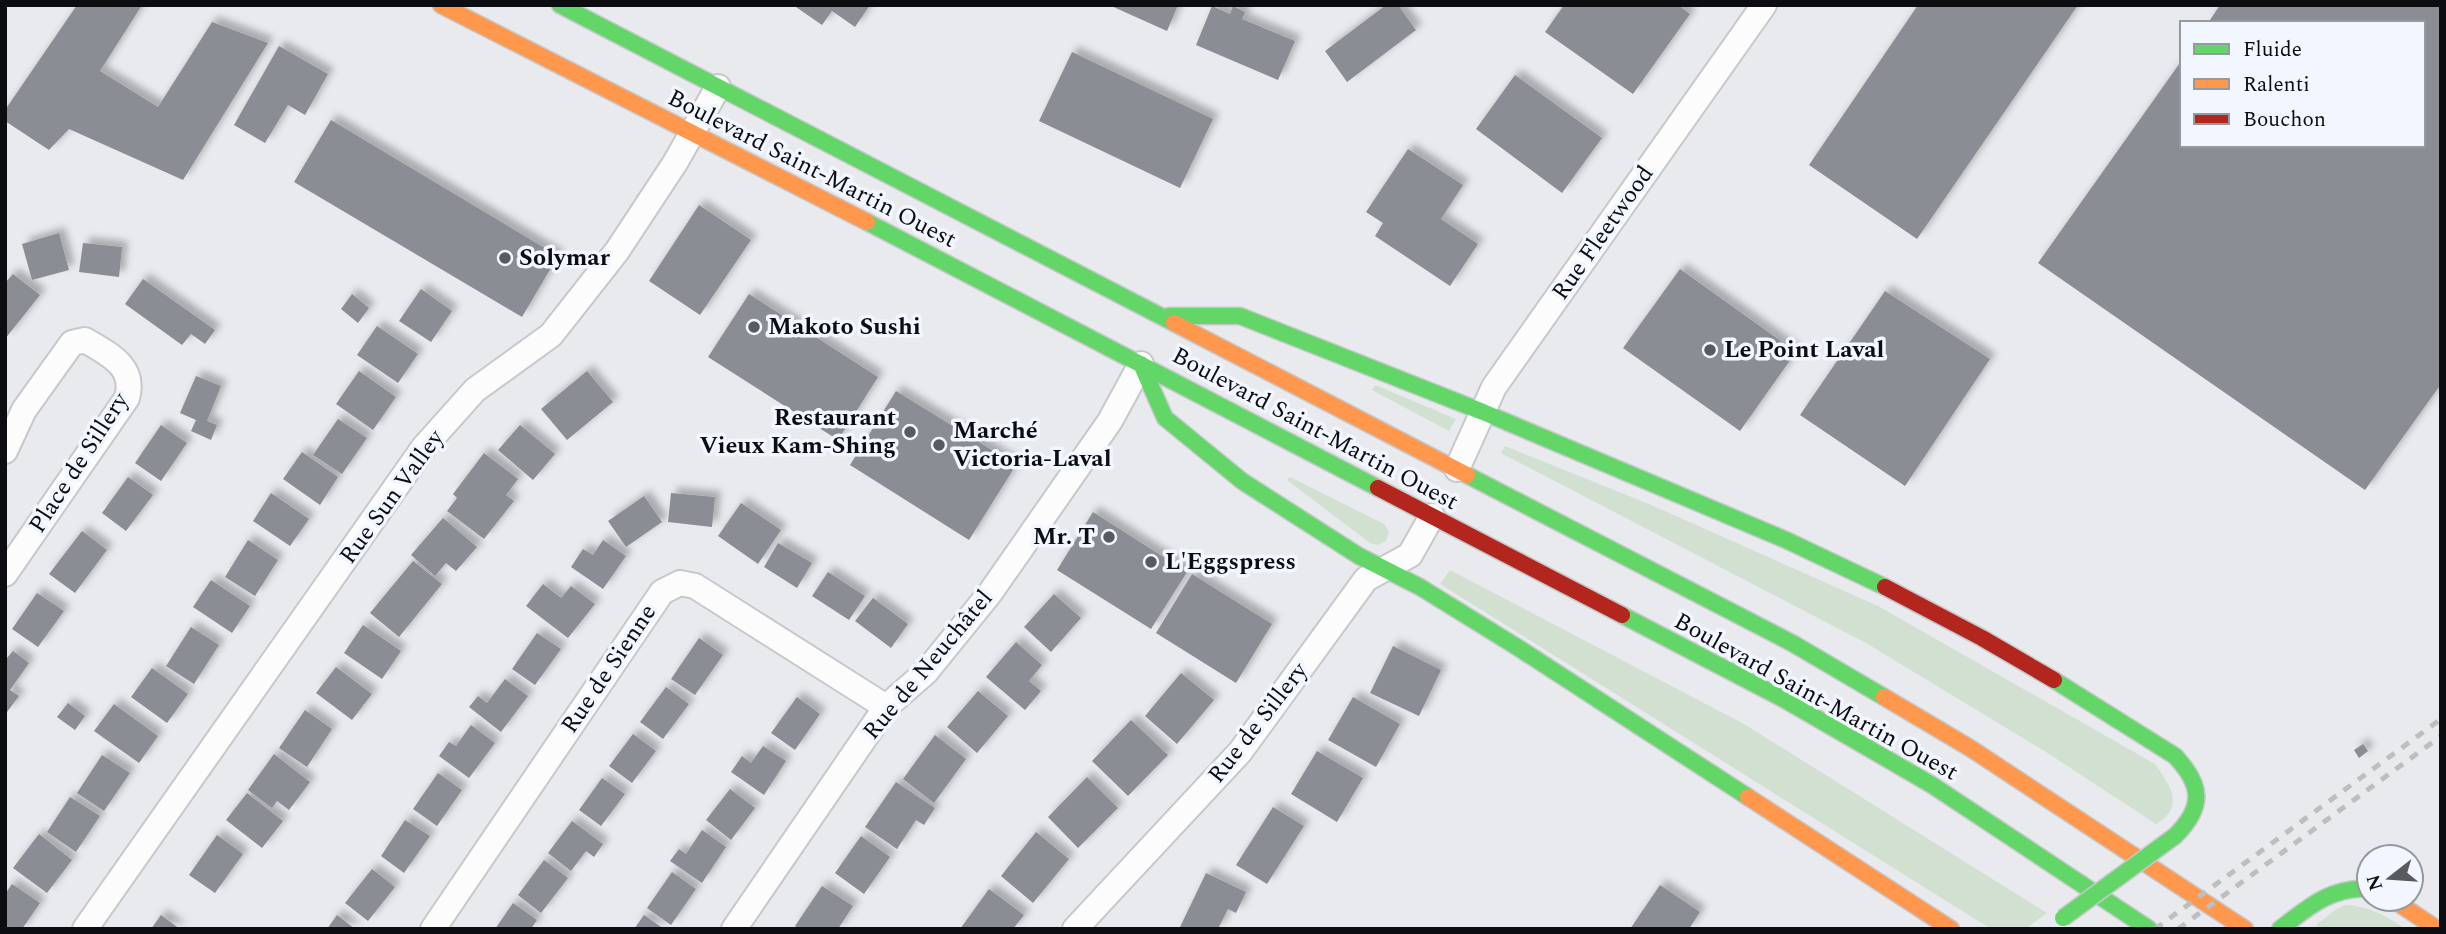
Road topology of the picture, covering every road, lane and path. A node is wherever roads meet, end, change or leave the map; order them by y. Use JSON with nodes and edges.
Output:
{"nodes":[{"id":1,"x":441,"y":5,"type":"edge"},
{"id":2,"x":560,"y":5,"type":"edge"},
{"id":3,"x":1764,"y":5,"type":"edge"},
{"id":4,"x":718,"y":87,"type":"junction"},
{"id":5,"x":692,"y":133,"type":"junction"},
{"id":6,"x":1163,"y":316,"type":"junction"},
{"id":7,"x":1141,"y":364,"type":"junction"},
{"id":8,"x":1483,"y":412,"type":"junction"},
{"id":9,"x":5,"y":451,"type":"edge"},
{"id":10,"x":1457,"y":469,"type":"junction"},
{"id":11,"x":1432,"y":516,"type":"junction"},
{"id":12,"x":1384,"y":569,"type":"junction"},
{"id":13,"x":5,"y":573,"type":"edge"},
{"id":14,"x":886,"y":708,"type":"junction"},
{"id":15,"x":2355,"y":887,"type":"edge"},
{"id":16,"x":2413,"y":913,"type":"edge"},
{"id":17,"x":85,"y":929,"type":"edge"},
{"id":18,"x":433,"y":929,"type":"edge"},
{"id":19,"x":734,"y":929,"type":"edge"},
{"id":20,"x":1075,"y":929,"type":"edge"},
{"id":21,"x":1951,"y":929,"type":"edge"},
{"id":22,"x":2049,"y":929,"type":"edge"},
{"id":23,"x":2149,"y":929,"type":"edge"},
{"id":24,"x":2245,"y":929,"type":"edge"},
{"id":25,"x":2280,"y":929,"type":"edge"},
{"id":26,"x":2437,"y":929,"type":"edge"}],
"edges":[{"from":1,"to":5,"type":"main road","name":"Boulevard Saint-Martin Ouest"},
{"from":2,"to":4,"type":"main road","name":"Boulevard Saint-Martin Ouest"},
{"from":3,"to":8,"type":"street","name":"Rue Fleetwood"},
{"from":4,"to":5,"type":"street","name":"Rue Sun Valley"},
{"from":4,"to":6,"type":"main road","name":"Boulevard Saint-Martin Ouest"},
{"from":5,"to":7,"type":"main road","name":"Boulevard Saint-Martin Ouest"},
{"from":5,"to":17,"type":"street","name":"Rue Sun Valley"},
{"from":6,"to":8,"type":"main road"},
{"from":6,"to":10,"type":"main road","name":"Boulevard Saint-Martin Ouest"},
{"from":7,"to":11,"type":"main road","name":"Boulevard Saint-Martin Ouest"},
{"from":7,"to":12,"type":"main road"},
{"from":7,"to":14,"type":"street","name":"Rue de Neuchâtel"},
{"from":8,"to":10,"type":"street","name":"Rue Fleetwood"},
{"from":8,"to":22,"type":"main road","bridge":true},
{"from":9,"to":13,"type":"street","name":"Place de Sillery"},
{"from":10,"to":24,"type":"main road","name":"Boulevard Saint-Martin Ouest"},
{"from":11,"to":12,"type":"street","name":"Rue de Sillery"},
{"from":11,"to":23,"type":"main road","name":"Boulevard Saint-Martin Ouest"},
{"from":12,"to":20,"type":"street","name":"Rue de Sillery"},
{"from":12,"to":21,"type":"main road"},
{"from":14,"to":18,"type":"street","name":"Rue de Sienne"},
{"from":14,"to":19,"type":"street","name":"Rue de Neuchâtel"},
{"from":15,"to":25,"type":"main road"},
{"from":16,"to":26,"type":"main road"}]}
